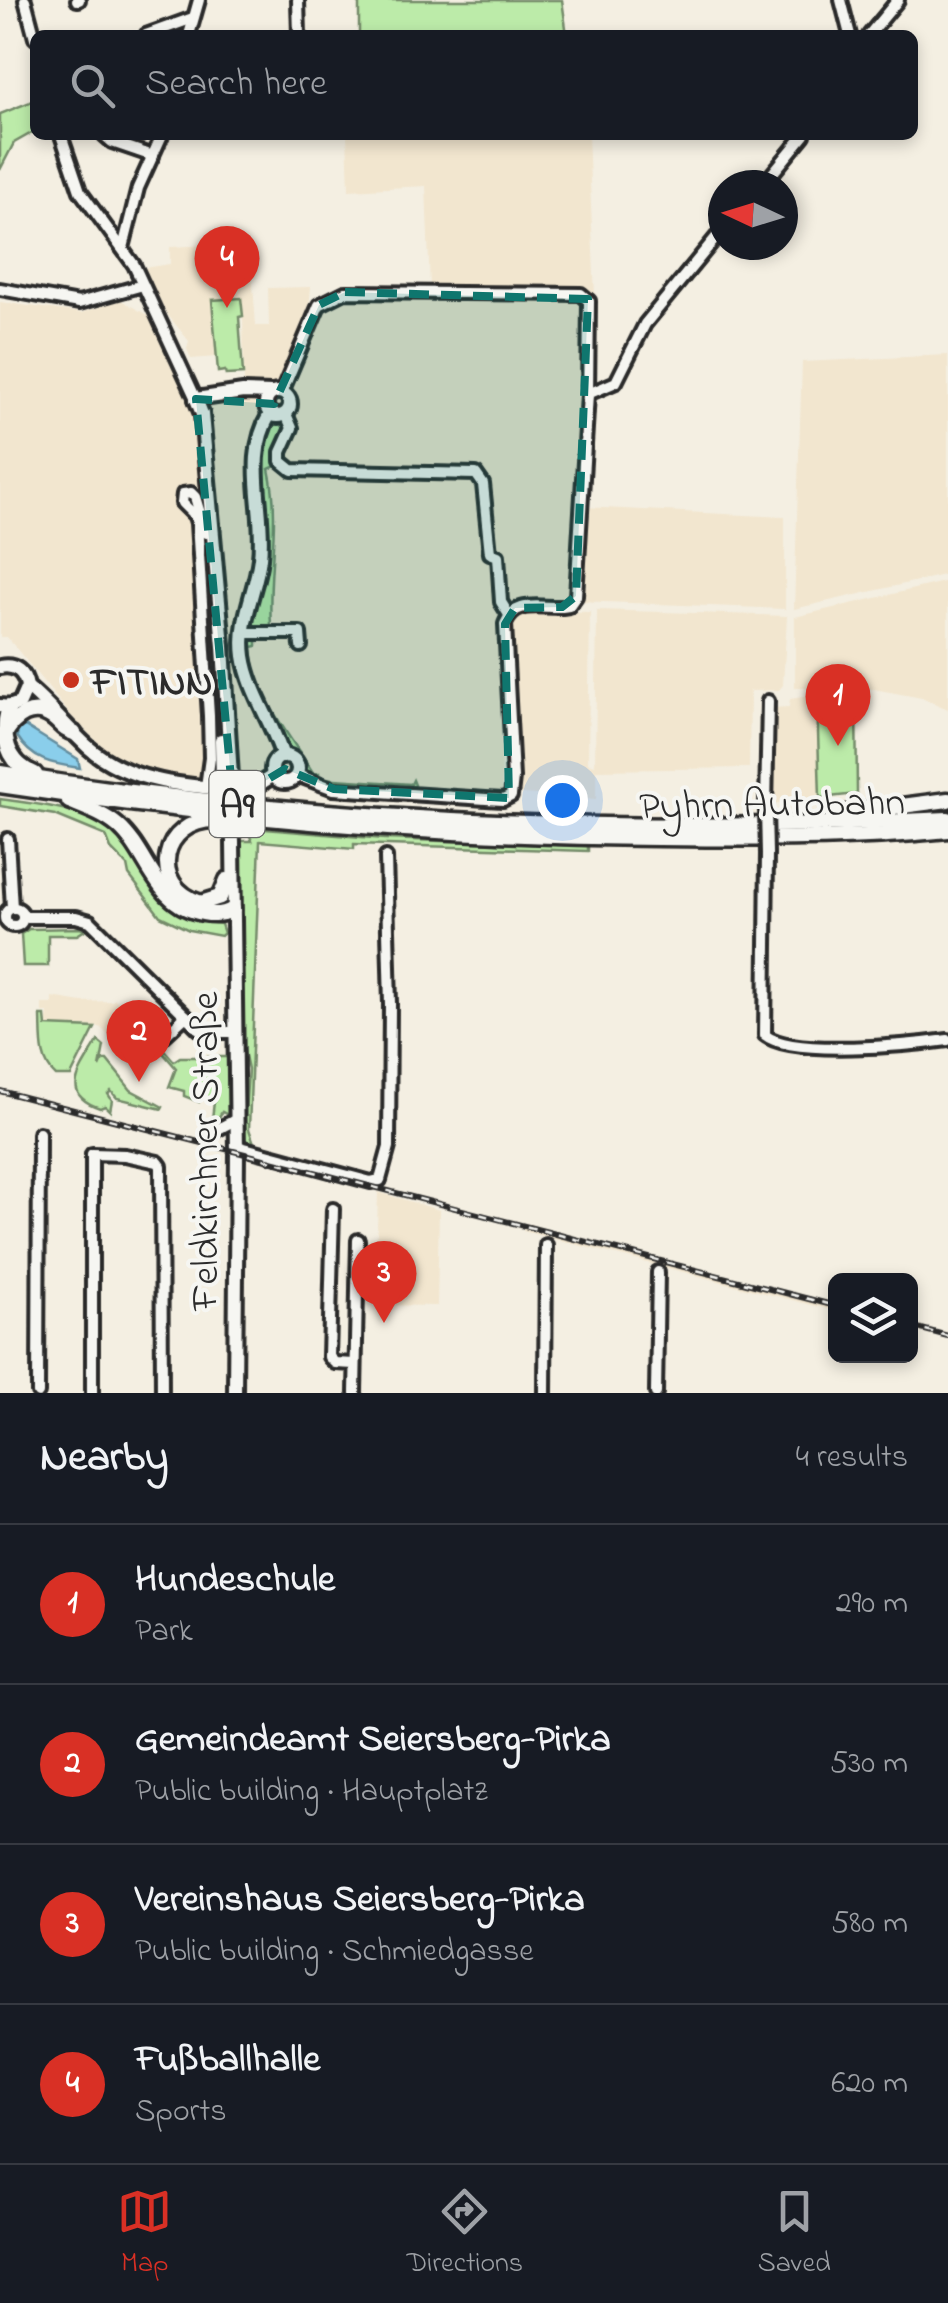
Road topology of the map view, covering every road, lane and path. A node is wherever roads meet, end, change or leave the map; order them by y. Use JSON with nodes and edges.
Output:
{"nodes":[{"id":1,"x":25,"y":0,"type":"edge"},
{"id":2,"x":199,"y":0,"type":"edge"},
{"id":3,"x":298,"y":0,"type":"edge"},
{"id":4,"x":841,"y":0,"type":"edge"},
{"id":5,"x":898,"y":0,"type":"edge"},
{"id":6,"x":193,"y":18,"type":"junction"},
{"id":7,"x":33,"y":30,"type":"edge"},
{"id":8,"x":160,"y":30,"type":"edge"},
{"id":9,"x":190,"y":30,"type":"edge"},
{"id":10,"x":299,"y":30,"type":"edge"},
{"id":11,"x":849,"y":30,"type":"edge"},
{"id":12,"x":873,"y":30,"type":"edge"},
{"id":13,"x":63,"y":140,"type":"edge"},
{"id":14,"x":110,"y":140,"type":"edge"},
{"id":15,"x":160,"y":140,"type":"edge"},
{"id":16,"x":800,"y":140,"type":"edge"},
{"id":17,"x":153,"y":156,"type":"junction"},
{"id":18,"x":775,"y":170,"type":"edge"},
{"id":19,"x":123,"y":248,"type":"junction"},
{"id":20,"x":708,"y":248,"type":"edge"},
{"id":21,"x":143,"y":284,"type":"junction"},
{"id":22,"x":0,"y":289,"type":"edge"},
{"id":23,"x":127,"y":290,"type":"junction"},
{"id":24,"x":149,"y":297,"type":"junction"},
{"id":25,"x":588,"y":394,"type":"junction"},
{"id":26,"x":196,"y":398,"type":"junction"},
{"id":27,"x":272,"y":401,"type":"junction"},
{"id":28,"x":286,"y":414,"type":"junction"},
{"id":29,"x":206,"y":533,"type":"junction"},
{"id":30,"x":509,"y":614,"type":"junction"},
{"id":31,"x":243,"y":633,"type":"junction"},
{"id":32,"x":301,"y":646,"type":"dead end"},
{"id":33,"x":0,"y":667,"type":"edge"},
{"id":34,"x":27,"y":686,"type":"junction"},
{"id":35,"x":768,"y":702,"type":"dead end"},
{"id":36,"x":10,"y":705,"type":"edge"},
{"id":37,"x":54,"y":711,"type":"junction"},
{"id":38,"x":74,"y":733,"type":"junction"},
{"id":39,"x":3,"y":736,"type":"junction"},
{"id":40,"x":282,"y":757,"type":"junction"},
{"id":41,"x":0,"y":774,"type":"edge"},
{"id":42,"x":274,"y":775,"type":"junction"},
{"id":43,"x":297,"y":775,"type":"junction"},
{"id":44,"x":227,"y":777,"type":"junction"},
{"id":45,"x":0,"y":785,"type":"edge"},
{"id":46,"x":206,"y":787,"type":"junction"},
{"id":47,"x":55,"y":788,"type":"junction"},
{"id":48,"x":948,"y":800,"type":"edge"},
{"id":49,"x":246,"y":817,"type":"junction"},
{"id":50,"x":948,"y":818,"type":"edge"},
{"id":51,"x":773,"y":825,"type":"junction"},
{"id":52,"x":943,"y":831,"type":"edge"},
{"id":53,"x":8,"y":840,"type":"dead end"},
{"id":54,"x":229,"y":843,"type":"junction"},
{"id":55,"x":386,"y":857,"type":"dead end"},
{"id":56,"x":227,"y":880,"type":"joint"},
{"id":57,"x":12,"y":908,"type":"junction"},
{"id":58,"x":221,"y":909,"type":"junction"},
{"id":59,"x":24,"y":918,"type":"junction"},
{"id":60,"x":234,"y":926,"type":"joint"},
{"id":61,"x":186,"y":1016,"type":"junction"},
{"id":62,"x":236,"y":1032,"type":"junction"},
{"id":63,"x":151,"y":1034,"type":"dead end"},
{"id":64,"x":948,"y":1040,"type":"edge"},
{"id":65,"x":237,"y":1119,"type":"junction"},
{"id":66,"x":218,"y":1128,"type":"dead end"},
{"id":67,"x":38,"y":1133,"type":"dead end"},
{"id":68,"x":237,"y":1146,"type":"junction"},
{"id":69,"x":333,"y":1209,"type":"dead end"},
{"id":70,"x":358,"y":1240,"type":"dead end"},
{"id":71,"x":546,"y":1245,"type":"dead end"},
{"id":72,"x":658,"y":1272,"type":"dead end"},
{"id":73,"x":355,"y":1364,"type":"junction"},
{"id":74,"x":38,"y":1393,"type":"edge"},
{"id":75,"x":92,"y":1393,"type":"edge"},
{"id":76,"x":162,"y":1393,"type":"edge"},
{"id":77,"x":235,"y":1393,"type":"edge"},
{"id":78,"x":354,"y":1393,"type":"edge"},
{"id":79,"x":544,"y":1393,"type":"edge"},
{"id":80,"x":656,"y":1393,"type":"edge"}],
"edges":[{"from":1,"to":7,"type":"street"},
{"from":2,"to":6,"type":"street"},
{"from":3,"to":10,"type":"street"},
{"from":4,"to":11,"type":"street"},
{"from":5,"to":12,"type":"street"},
{"from":6,"to":8,"type":"street"},
{"from":6,"to":9,"type":"street"},
{"from":13,"to":19,"type":"street"},
{"from":14,"to":17,"type":"street"},
{"from":15,"to":17,"type":"street"},
{"from":16,"to":18,"type":"street"},
{"from":17,"to":19,"type":"street"},
{"from":19,"to":21,"type":"street"},
{"from":20,"to":25,"type":"street"},
{"from":21,"to":23,"type":"street"},
{"from":21,"to":24,"type":"street"},
{"from":22,"to":23,"type":"street"},
{"from":23,"to":24,"type":"street"},
{"from":24,"to":26,"type":"street"},
{"from":25,"to":27,"type":"street"},
{"from":25,"to":30,"type":"street"},
{"from":26,"to":27,"type":"main road"},
{"from":26,"to":29,"type":"main road"},
{"from":26,"to":44,"type":"main road"},
{"from":27,"to":28,"type":"main road"},
{"from":27,"to":28,"type":"main road"},
{"from":27,"to":31,"type":"main road"},
{"from":28,"to":30,"type":"street"},
{"from":29,"to":44,"type":"main road"},
{"from":29,"to":46,"type":"street"},
{"from":30,"to":43,"type":"street"},
{"from":31,"to":32,"type":"street"},
{"from":31,"to":40,"type":"main road"},
{"from":33,"to":34,"type":"main road"},
{"from":34,"to":36,"type":"main road"},
{"from":34,"to":37,"type":"main road"},
{"from":35,"to":64,"type":"street","bridge":true},
{"from":36,"to":37,"type":"main road"},
{"from":36,"to":39,"type":"highway"},
{"from":37,"to":38,"type":"main road"},
{"from":38,"to":39,"type":"highway"},
{"from":38,"to":46,"type":"main road"},
{"from":39,"to":47,"type":"highway"},
{"from":40,"to":42,"type":"main road"},
{"from":40,"to":43,"type":"main road"},
{"from":41,"to":47,"type":"highway","name":"Pyhrn Autobahn","number":"A9"},
{"from":42,"to":43,"type":"main road"},
{"from":42,"to":46,"type":"main road"},
{"from":44,"to":54,"type":"main road","bridge":true},
{"from":45,"to":47,"type":"highway","name":"Pyhrn Autobahn","number":"A9"},
{"from":47,"to":49,"type":"highway","name":"Pyhrn Autobahn","number":"A9"},
{"from":47,"to":51,"type":"highway","name":"Pyhrn Autobahn","number":"A9"},
{"from":47,"to":58,"type":"highway"},
{"from":48,"to":51,"type":"highway"},
{"from":49,"to":52,"type":"highway","name":"Pyhrn Autobahn","number":"A9"},
{"from":49,"to":58,"type":"highway"},
{"from":50,"to":51,"type":"highway","name":"Pyhrn Autobahn","number":"A9"},
{"from":53,"to":57,"type":"street"},
{"from":54,"to":56,"type":"main road"},
{"from":54,"to":58,"type":"main road"},
{"from":55,"to":68,"type":"street"},
{"from":56,"to":58,"type":"highway"},
{"from":57,"to":59,"type":"street"},
{"from":57,"to":59,"type":"street"},
{"from":58,"to":60,"type":"highway"},
{"from":59,"to":61,"type":"street"},
{"from":60,"to":62,"type":"main road","name":"Feldkirchner Straße"},
{"from":61,"to":62,"type":"street"},
{"from":61,"to":63,"type":"street"},
{"from":62,"to":65,"type":"main road","name":"Feldkirchner Straße"},
{"from":65,"to":66,"type":"street"},
{"from":65,"to":68,"type":"main road","name":"Feldkirchner Straße"},
{"from":67,"to":74,"type":"street"},
{"from":68,"to":77,"type":"main road","name":"Feldkirchner Straße"},
{"from":69,"to":73,"type":"street"},
{"from":70,"to":73,"type":"street"},
{"from":71,"to":79,"type":"street"},
{"from":72,"to":80,"type":"street"},
{"from":73,"to":78,"type":"street"},
{"from":75,"to":76,"type":"street"}]}
